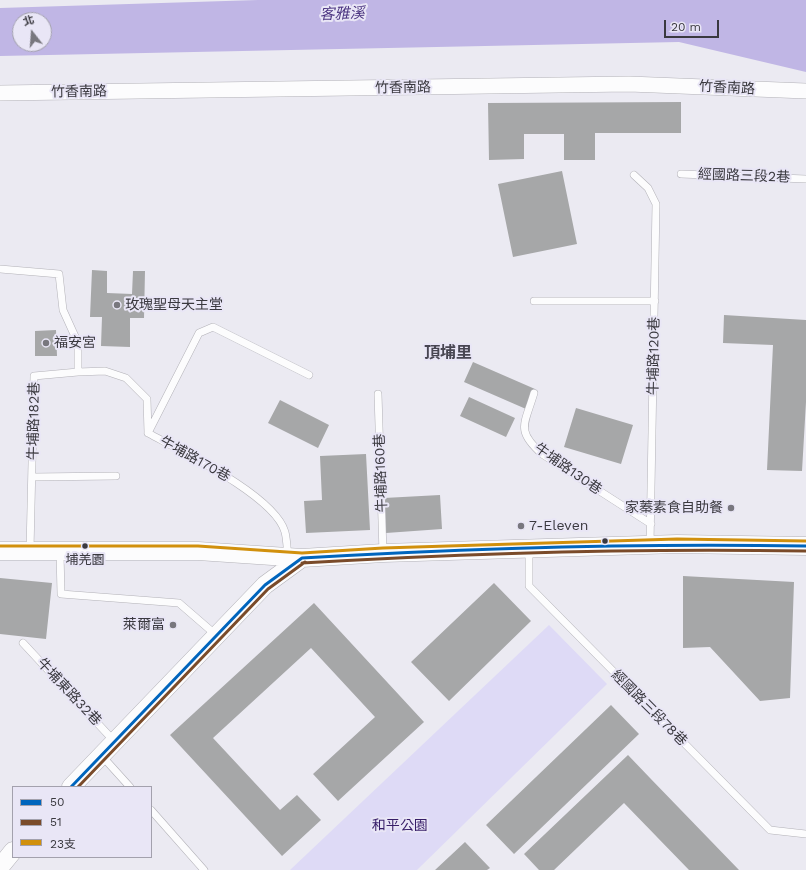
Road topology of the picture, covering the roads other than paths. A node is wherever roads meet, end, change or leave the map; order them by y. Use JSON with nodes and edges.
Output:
{"nodes":[{"id":1,"x":806,"y":91,"type":"edge"},
{"id":2,"x":0,"y":93,"type":"edge"},
{"id":3,"x":681,"y":174,"type":"dead end"},
{"id":4,"x":634,"y":175,"type":"dead end"},
{"id":5,"x":806,"y":178,"type":"edge"},
{"id":6,"x":0,"y":269,"type":"edge"},
{"id":7,"x":534,"y":300,"type":"dead end"},
{"id":8,"x":654,"y":301,"type":"junction"},
{"id":9,"x":78,"y":372,"type":"junction"},
{"id":10,"x":309,"y":375,"type":"dead end"},
{"id":11,"x":534,"y":393,"type":"dead end"},
{"id":12,"x":378,"y":394,"type":"dead end"},
{"id":13,"x":148,"y":433,"type":"junction"},
{"id":14,"x":116,"y":476,"type":"dead end"},
{"id":15,"x":33,"y":477,"type":"junction"},
{"id":16,"x":651,"y":524,"type":"junction"},
{"id":17,"x":650,"y":545,"type":"junction"},
{"id":18,"x":806,"y":546,"type":"edge"},
{"id":19,"x":60,"y":550,"type":"junction"},
{"id":20,"x":529,"y":550,"type":"junction"},
{"id":21,"x":0,"y":551,"type":"edge"},
{"id":22,"x":30,"y":551,"type":"junction"},
{"id":23,"x":383,"y":553,"type":"junction"},
{"id":24,"x":295,"y":557,"type":"junction"},
{"id":25,"x":216,"y":636,"type":"junction"},
{"id":26,"x":23,"y":643,"type":"dead end"},
{"id":27,"x":114,"y":741,"type":"junction"},
{"id":28,"x":101,"y":755,"type":"junction"},
{"id":29,"x":72,"y":786,"type":"edge"},
{"id":30,"x":129,"y":786,"type":"edge"},
{"id":31,"x":152,"y":811,"type":"edge"},
{"id":32,"x":806,"y":834,"type":"edge"},
{"id":33,"x":12,"y":852,"type":"edge"},
{"id":34,"x":0,"y":867,"type":"edge"},
{"id":35,"x":204,"y":870,"type":"edge"}],
"edges":[{"from":1,"to":2,"type":"street","name":"竹香南路"},
{"from":3,"to":5,"type":"lane","name":"經國路三段2巷"},
{"from":4,"to":8,"type":"lane","name":"牛埔路120巷"},
{"from":6,"to":9,"type":"lane"},
{"from":7,"to":8,"type":"lane"},
{"from":8,"to":16,"type":"lane","name":"牛埔路120巷"},
{"from":9,"to":13,"type":"lane","name":"牛埔路170巷"},
{"from":9,"to":15,"type":"lane","name":"牛埔路182巷"},
{"from":10,"to":13,"type":"lane"},
{"from":11,"to":16,"type":"lane","name":"牛埔路130巷"},
{"from":12,"to":23,"type":"lane","name":"牛埔路160巷"},
{"from":13,"to":24,"type":"lane","name":"牛埔路170巷"},
{"from":14,"to":15,"type":"lane"},
{"from":15,"to":22,"type":"lane","name":"牛埔路182巷"},
{"from":16,"to":17,"type":"lane","name":"牛埔路120巷"},
{"from":17,"to":18,"type":"street"},
{"from":17,"to":20,"type":"street"},
{"from":19,"to":22,"type":"street"},
{"from":19,"to":24,"type":"street"},
{"from":19,"to":25,"type":"lane"},
{"from":20,"to":23,"type":"street"},
{"from":20,"to":32,"type":"lane","name":"經國路三段78巷"},
{"from":21,"to":22,"type":"street"},
{"from":23,"to":24,"type":"street"},
{"from":24,"to":25,"type":"street"},
{"from":25,"to":27,"type":"street"},
{"from":26,"to":27,"type":"lane","name":"牛埔東路32巷"},
{"from":27,"to":28,"type":"street"},
{"from":28,"to":29,"type":"street"},
{"from":28,"to":30,"type":"lane"},
{"from":31,"to":35,"type":"lane"},
{"from":33,"to":34,"type":"street"}]}
